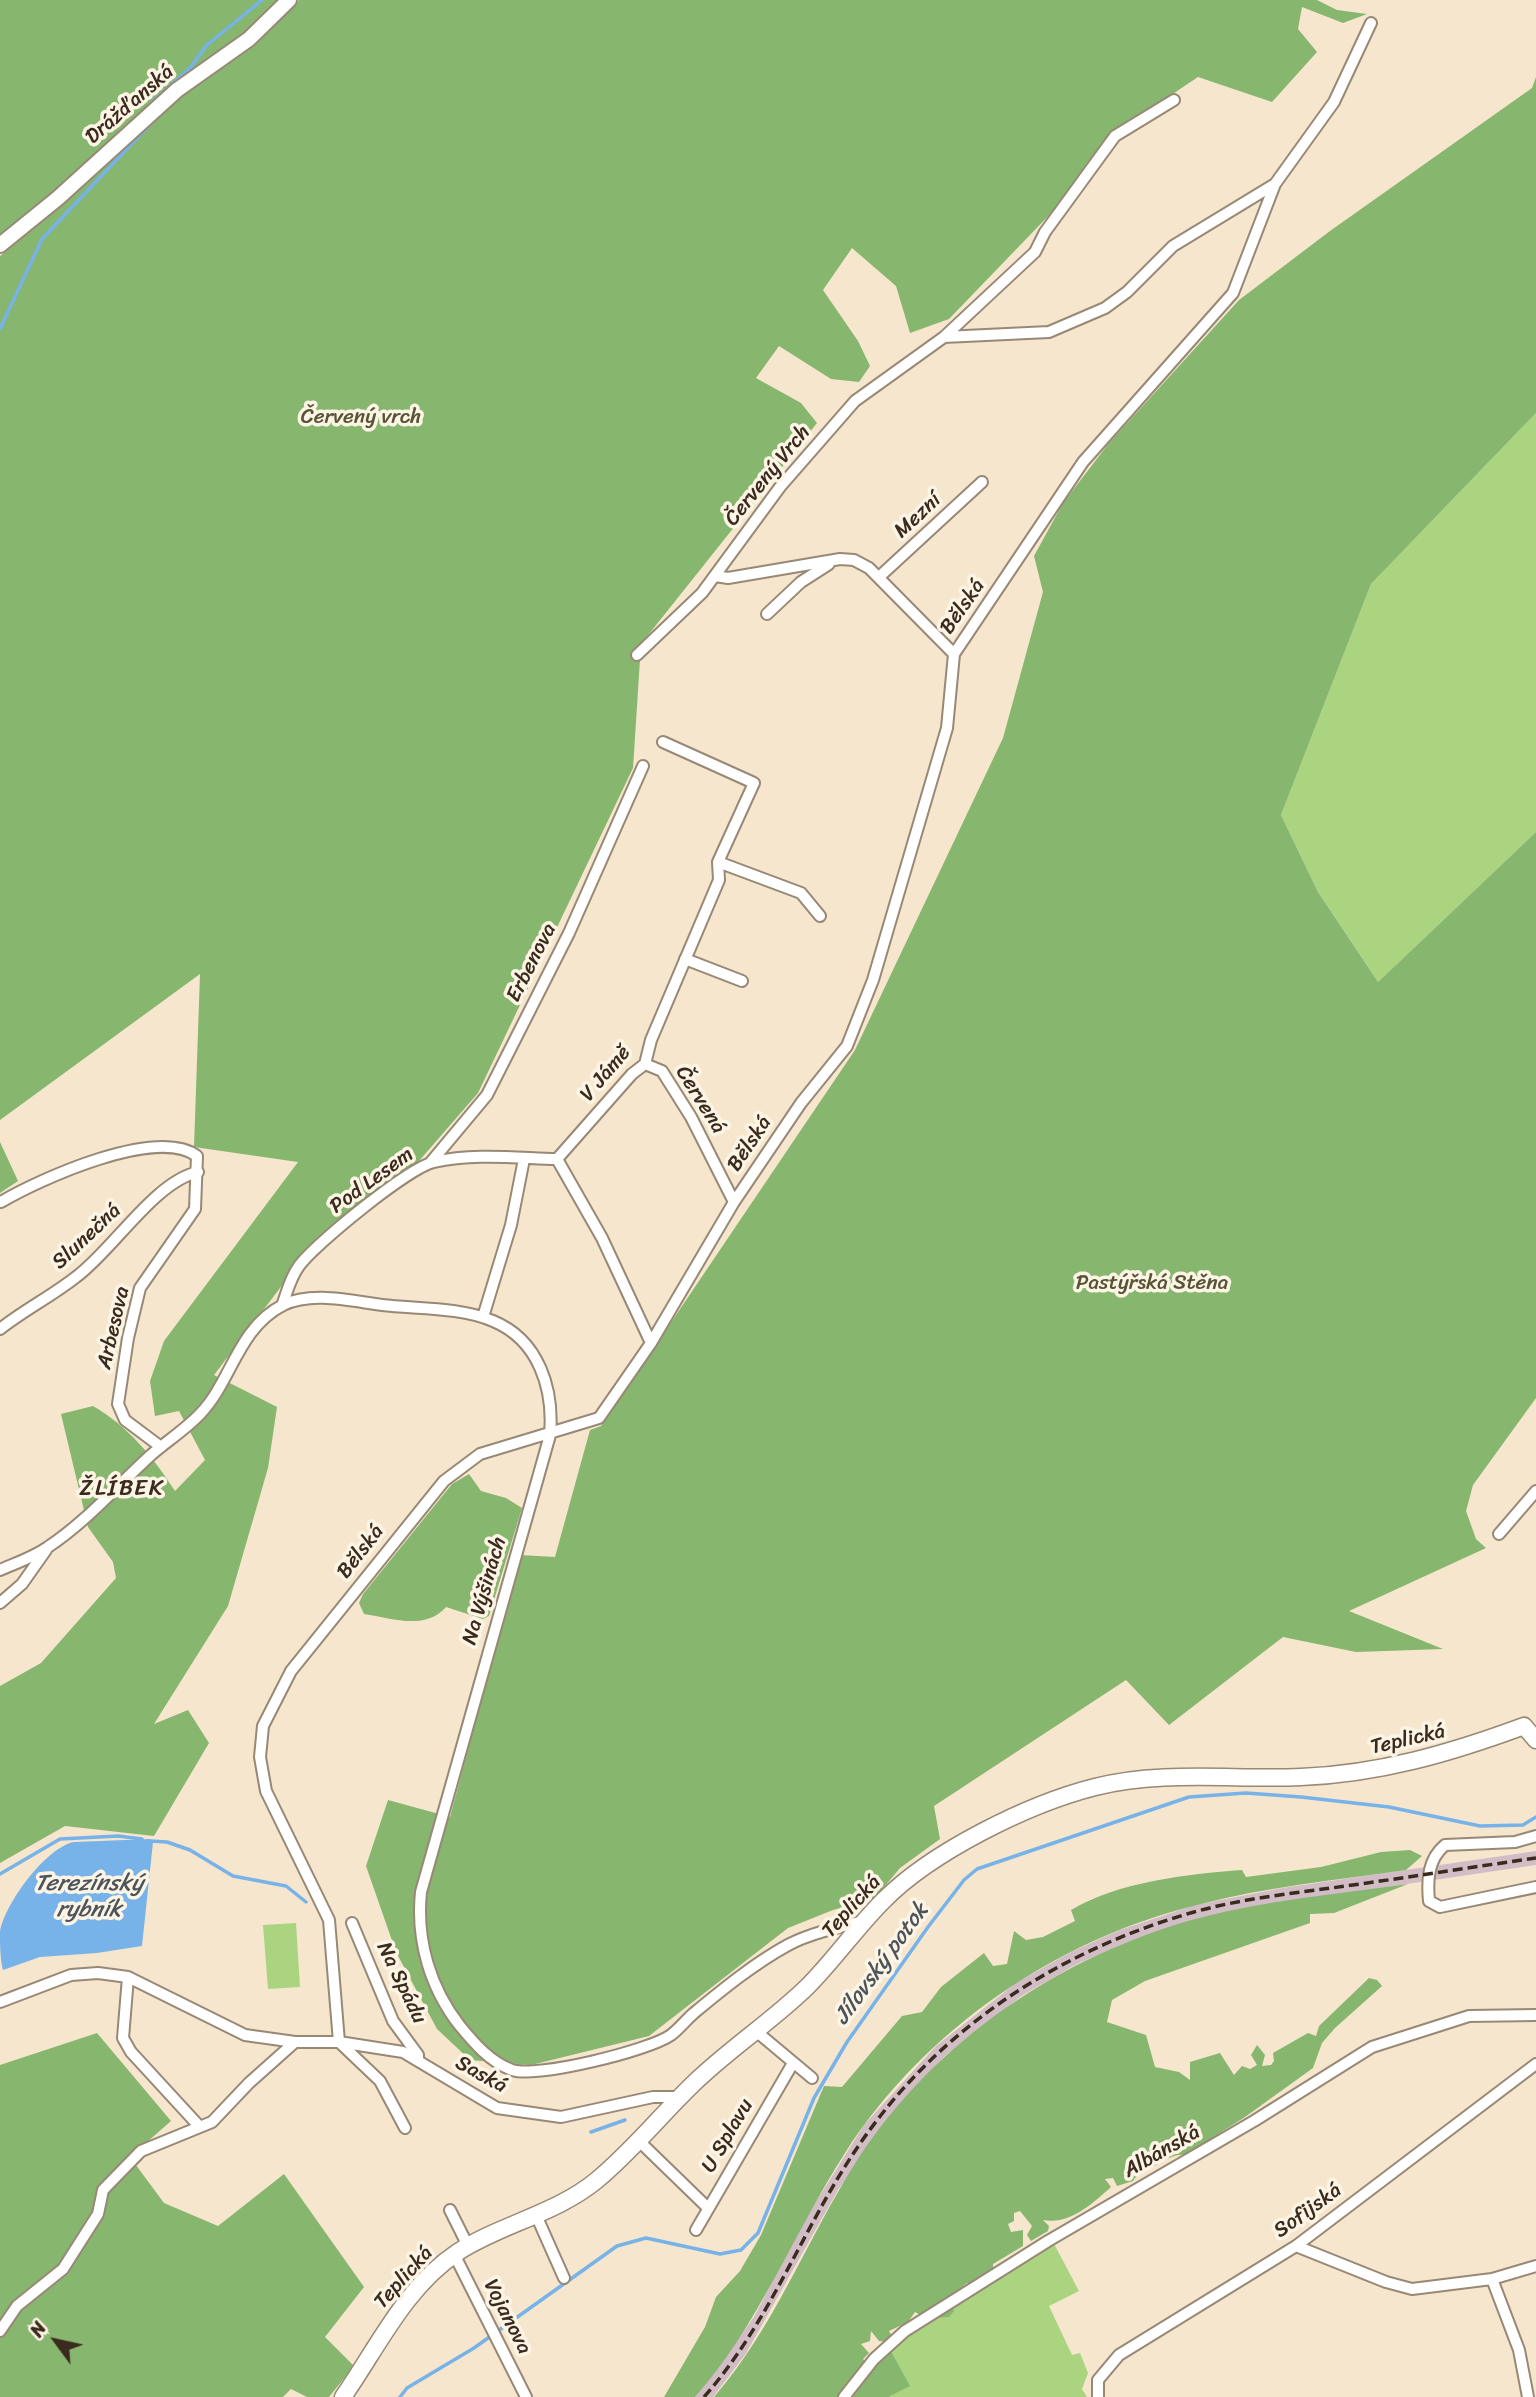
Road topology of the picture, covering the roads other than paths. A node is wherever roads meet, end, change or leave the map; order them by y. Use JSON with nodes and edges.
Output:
{"nodes":[{"id":1,"x":289,"y":0,"type":"edge"},
{"id":2,"x":1371,"y":23,"type":"dead end"},
{"id":3,"x":1174,"y":100,"type":"dead end"},
{"id":4,"x":1275,"y":184,"type":"junction"},
{"id":5,"x":0,"y":244,"type":"edge"},
{"id":6,"x":944,"y":337,"type":"junction"},
{"id":7,"x":982,"y":482,"type":"dead end"},
{"id":8,"x":834,"y":561,"type":"junction"},
{"id":9,"x":715,"y":576,"type":"junction"},
{"id":10,"x":879,"y":578,"type":"junction"},
{"id":11,"x":767,"y":614,"type":"dead end"},
{"id":12,"x":954,"y":653,"type":"junction"},
{"id":13,"x":637,"y":655,"type":"dead end"},
{"id":14,"x":663,"y":742,"type":"dead end"},
{"id":15,"x":643,"y":766,"type":"dead end"},
{"id":16,"x":718,"y":862,"type":"junction"},
{"id":17,"x":820,"y":916,"type":"dead end"},
{"id":18,"x":685,"y":959,"type":"junction"},
{"id":19,"x":742,"y":981,"type":"dead end"},
{"id":20,"x":645,"y":1064,"type":"junction"},
{"id":21,"x":524,"y":1159,"type":"junction"},
{"id":22,"x":557,"y":1159,"type":"junction"},
{"id":23,"x":431,"y":1162,"type":"junction"},
{"id":24,"x":198,"y":1172,"type":"junction"},
{"id":25,"x":1,"y":1202,"type":"edge"},
{"id":26,"x":734,"y":1202,"type":"junction"},
{"id":27,"x":282,"y":1306,"type":"junction"},
{"id":28,"x":483,"y":1317,"type":"junction"},
{"id":29,"x":0,"y":1329,"type":"edge"},
{"id":30,"x":651,"y":1343,"type":"junction"},
{"id":31,"x":550,"y":1435,"type":"junction"},
{"id":32,"x":157,"y":1450,"type":"junction"},
{"id":33,"x":1536,"y":1491,"type":"edge"},
{"id":34,"x":1499,"y":1534,"type":"dead end"},
{"id":35,"x":48,"y":1547,"type":"junction"},
{"id":36,"x":0,"y":1570,"type":"edge"},
{"id":37,"x":0,"y":1603,"type":"edge"},
{"id":38,"x":1530,"y":1723,"type":"edge"},
{"id":39,"x":1536,"y":1740,"type":"edge"},
{"id":40,"x":1536,"y":1836,"type":"edge"},
{"id":41,"x":1536,"y":1887,"type":"edge"},
{"id":42,"x":864,"y":1921,"type":"junction"},
{"id":43,"x":352,"y":1923,"type":"dead end"},
{"id":44,"x":128,"y":1976,"type":"junction"},
{"id":45,"x":0,"y":2002,"type":"edge"},
{"id":46,"x":1536,"y":2015,"type":"edge"},
{"id":47,"x":757,"y":2032,"type":"junction"},
{"id":48,"x":295,"y":2042,"type":"junction"},
{"id":49,"x":339,"y":2042,"type":"junction"},
{"id":50,"x":418,"y":2059,"type":"junction"},
{"id":51,"x":793,"y":2063,"type":"junction"},
{"id":52,"x":1536,"y":2064,"type":"edge"},
{"id":53,"x":812,"y":2078,"type":"dead end"},
{"id":54,"x":681,"y":2097,"type":"junction"},
{"id":55,"x":199,"y":2126,"type":"junction"},
{"id":56,"x":405,"y":2128,"type":"dead end"},
{"id":57,"x":639,"y":2141,"type":"junction"},
{"id":58,"x":709,"y":2208,"type":"junction"},
{"id":59,"x":450,"y":2210,"type":"dead end"},
{"id":60,"x":536,"y":2215,"type":"junction"},
{"id":61,"x":696,"y":2230,"type":"dead end"},
{"id":62,"x":1296,"y":2246,"type":"junction"},
{"id":63,"x":461,"y":2250,"type":"junction"},
{"id":64,"x":1536,"y":2266,"type":"edge"},
{"id":65,"x":564,"y":2278,"type":"dead end"},
{"id":66,"x":1492,"y":2279,"type":"junction"},
{"id":67,"x":0,"y":2330,"type":"edge"},
{"id":68,"x":343,"y":2397,"type":"edge"},
{"id":69,"x":526,"y":2397,"type":"edge"},
{"id":70,"x":844,"y":2397,"type":"edge"},
{"id":71,"x":1098,"y":2397,"type":"edge"},
{"id":72,"x":1528,"y":2397,"type":"edge"}],
"edges":[{"from":1,"to":5,"type":"street","name":"Drážďanská"},
{"from":2,"to":4,"type":"street"},
{"from":3,"to":6,"type":"street","name":"Červený Vrch"},
{"from":4,"to":6,"type":"street"},
{"from":4,"to":12,"type":"street","name":"Bělská"},
{"from":6,"to":9,"type":"street","name":"Červený Vrch"},
{"from":7,"to":10,"type":"street","name":"Mezní"},
{"from":8,"to":9,"type":"street"},
{"from":8,"to":10,"type":"street"},
{"from":8,"to":11,"type":"street"},
{"from":9,"to":13,"type":"street","name":"Červený Vrch"},
{"from":10,"to":12,"type":"street"},
{"from":12,"to":26,"type":"street","name":"Bělská"},
{"from":14,"to":16,"type":"street","name":"V Jámě"},
{"from":15,"to":23,"type":"street","name":"Erbenova"},
{"from":16,"to":17,"type":"street"},
{"from":16,"to":18,"type":"street","name":"V Jámě"},
{"from":18,"to":19,"type":"street"},
{"from":18,"to":20,"type":"street","name":"V Jámě"},
{"from":20,"to":22,"type":"street","name":"V Jámě"},
{"from":20,"to":26,"type":"street","name":"Červená"},
{"from":21,"to":22,"type":"street"},
{"from":21,"to":23,"type":"street","name":"Pod Lesem"},
{"from":21,"to":28,"type":"street"},
{"from":22,"to":30,"type":"street"},
{"from":23,"to":27,"type":"street","name":"Pod Lesem"},
{"from":24,"to":25,"type":"street"},
{"from":24,"to":29,"type":"street","name":"Slunečná"},
{"from":24,"to":32,"type":"street","name":"Arbesova"},
{"from":26,"to":30,"type":"street","name":"Bělská"},
{"from":27,"to":28,"type":"street","name":"Na Výšinách"},
{"from":27,"to":32,"type":"street","name":"Na Výšinách"},
{"from":28,"to":31,"type":"street","name":"Na Výšinách"},
{"from":30,"to":31,"type":"street","name":"Bělská"},
{"from":31,"to":42,"type":"street","name":"Na Výšinách"},
{"from":31,"to":49,"type":"street","name":"Bělská"},
{"from":32,"to":35,"type":"street","name":"Na Výšinách"},
{"from":33,"to":34,"type":"street"},
{"from":35,"to":36,"type":"street","name":"Na Výšinách"},
{"from":35,"to":37,"type":"street"},
{"from":38,"to":39,"type":"main road"},
{"from":38,"to":42,"type":"main road","name":"Teplická"},
{"from":40,"to":41,"type":"street"},
{"from":42,"to":47,"type":"main road","name":"Teplická"},
{"from":43,"to":50,"type":"street","name":"Na Spádu"},
{"from":44,"to":45,"type":"street","name":"Saská"},
{"from":44,"to":48,"type":"street","name":"Saská"},
{"from":44,"to":55,"type":"street"},
{"from":46,"to":70,"type":"street","name":"Albánská"},
{"from":47,"to":51,"type":"street"},
{"from":47,"to":54,"type":"main road","name":"Teplická"},
{"from":48,"to":49,"type":"street","name":"Saská"},
{"from":48,"to":55,"type":"street"},
{"from":49,"to":50,"type":"street","name":"Saská"},
{"from":49,"to":56,"type":"street"},
{"from":50,"to":54,"type":"street","name":"Saská"},
{"from":51,"to":53,"type":"street"},
{"from":51,"to":58,"type":"street","name":"U Splavu"},
{"from":52,"to":62,"type":"street","name":"Sofijská"},
{"from":54,"to":57,"type":"main road","name":"Teplická"},
{"from":55,"to":67,"type":"street"},
{"from":57,"to":58,"type":"street"},
{"from":57,"to":60,"type":"main road","name":"Teplická"},
{"from":58,"to":61,"type":"street","name":"U Splavu"},
{"from":59,"to":63,"type":"street","name":"Vojanova"},
{"from":60,"to":63,"type":"main road","name":"Teplická"},
{"from":60,"to":65,"type":"street"},
{"from":62,"to":66,"type":"street"},
{"from":62,"to":71,"type":"street","name":"Sofijská"},
{"from":63,"to":68,"type":"main road","name":"Teplická"},
{"from":63,"to":69,"type":"street","name":"Vojanova"},
{"from":64,"to":66,"type":"street"},
{"from":66,"to":72,"type":"street"}]}
